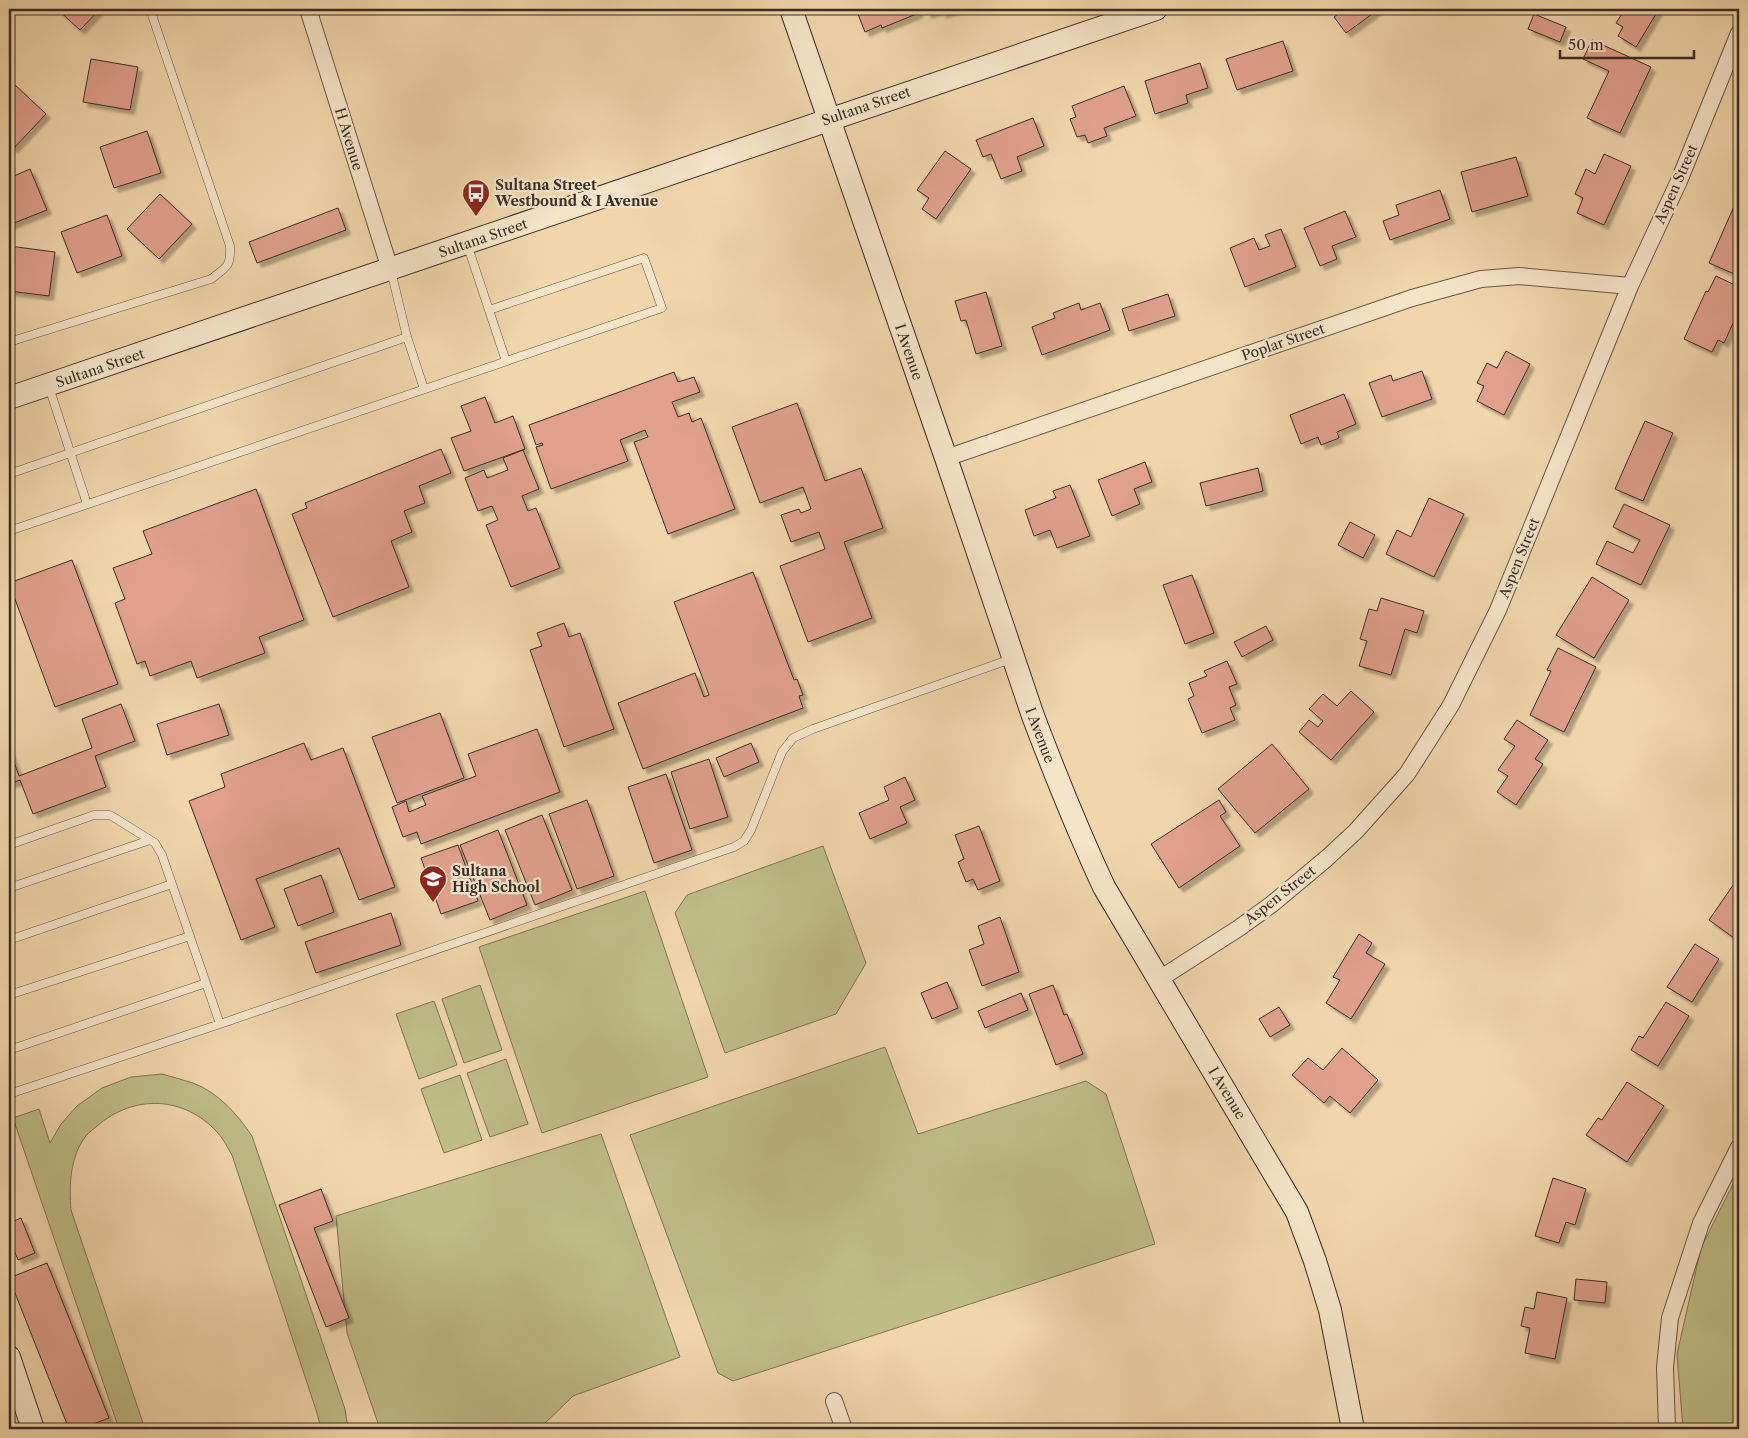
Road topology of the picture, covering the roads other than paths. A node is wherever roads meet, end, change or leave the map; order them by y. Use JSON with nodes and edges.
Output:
{"nodes":[{"id":1,"x":150,"y":9,"type":"edge"},
{"id":2,"x":308,"y":9,"type":"edge"},
{"id":3,"x":791,"y":9,"type":"edge"},
{"id":4,"x":1156,"y":9,"type":"edge"},
{"id":5,"x":1739,"y":33,"type":"edge"},
{"id":6,"x":829,"y":119,"type":"junction"},
{"id":7,"x":467,"y":244,"type":"junction"},
{"id":8,"x":390,"y":269,"type":"junction"},
{"id":9,"x":1630,"y":286,"type":"junction"},
{"id":10,"x":489,"y":310,"type":"junction"},
{"id":11,"x":407,"y":337,"type":"junction"},
{"id":12,"x":9,"y":342,"type":"edge"},
{"id":13,"x":506,"y":361,"type":"junction"},
{"id":14,"x":48,"y":385,"type":"junction"},
{"id":15,"x":424,"y":389,"type":"junction"},
{"id":16,"x":9,"y":398,"type":"edge"},
{"id":17,"x":71,"y":453,"type":"junction"},
{"id":18,"x":946,"y":458,"type":"junction"},
{"id":19,"x":9,"y":474,"type":"edge"},
{"id":20,"x":87,"y":504,"type":"junction"},
{"id":21,"x":9,"y":531,"type":"edge"},
{"id":22,"x":1013,"y":658,"type":"junction"},
{"id":23,"x":150,"y":840,"type":"junction"},
{"id":24,"x":9,"y":845,"type":"edge"},
{"id":25,"x":172,"y":884,"type":"junction"},
{"id":26,"x":9,"y":888,"type":"edge"},
{"id":27,"x":190,"y":936,"type":"junction"},
{"id":28,"x":9,"y":940,"type":"edge"},
{"id":29,"x":1158,"y":980,"type":"junction"},
{"id":30,"x":206,"y":983,"type":"junction"},
{"id":31,"x":9,"y":995,"type":"edge"},
{"id":32,"x":220,"y":1024,"type":"junction"},
{"id":33,"x":9,"y":1050,"type":"edge"},
{"id":34,"x":9,"y":1094,"type":"edge"},
{"id":35,"x":1739,"y":1148,"type":"edge"},
{"id":36,"x":9,"y":1356,"type":"edge"},
{"id":37,"x":834,"y":1401,"type":"dead end"},
{"id":38,"x":33,"y":1429,"type":"edge"},
{"id":39,"x":844,"y":1429,"type":"edge"},
{"id":40,"x":1353,"y":1429,"type":"edge"},
{"id":41,"x":1667,"y":1429,"type":"edge"}],
"edges":[{"from":1,"to":12,"type":"lane"},
{"from":2,"to":8,"type":"street","name":"H Avenue"},
{"from":3,"to":6,"type":"main road","name":"I Avenue"},
{"from":4,"to":6,"type":"main road","name":"Sultana Street"},
{"from":5,"to":9,"type":"street","name":"Aspen Street"},
{"from":6,"to":7,"type":"main road","name":"Sultana Street"},
{"from":6,"to":18,"type":"main road","name":"I Avenue"},
{"from":7,"to":8,"type":"main road","name":"Sultana Street"},
{"from":7,"to":10,"type":"lane"},
{"from":8,"to":11,"type":"lane"},
{"from":8,"to":14,"type":"main road","name":"Sultana Street"},
{"from":9,"to":18,"type":"street","name":"Poplar Street"},
{"from":9,"to":29,"type":"street","name":"Aspen Street"},
{"from":10,"to":13,"type":"lane"},
{"from":10,"to":13,"type":"lane"},
{"from":11,"to":15,"type":"lane"},
{"from":11,"to":17,"type":"lane"},
{"from":13,"to":15,"type":"lane"},
{"from":14,"to":16,"type":"main road","name":"Sultana Street"},
{"from":14,"to":17,"type":"lane"},
{"from":15,"to":20,"type":"lane"},
{"from":17,"to":19,"type":"lane"},
{"from":17,"to":20,"type":"lane"},
{"from":18,"to":22,"type":"main road","name":"I Avenue"},
{"from":20,"to":21,"type":"lane"},
{"from":22,"to":29,"type":"main road","name":"I Avenue"},
{"from":22,"to":32,"type":"lane"},
{"from":23,"to":24,"type":"lane"},
{"from":23,"to":25,"type":"lane"},
{"from":23,"to":26,"type":"lane"},
{"from":25,"to":27,"type":"lane"},
{"from":25,"to":28,"type":"lane"},
{"from":27,"to":30,"type":"lane"},
{"from":27,"to":31,"type":"lane"},
{"from":29,"to":40,"type":"main road","name":"I Avenue"},
{"from":30,"to":32,"type":"lane"},
{"from":30,"to":33,"type":"lane"},
{"from":32,"to":34,"type":"lane"},
{"from":35,"to":41,"type":"street"},
{"from":36,"to":38,"type":"main road"},
{"from":37,"to":39,"type":"street"}]}
